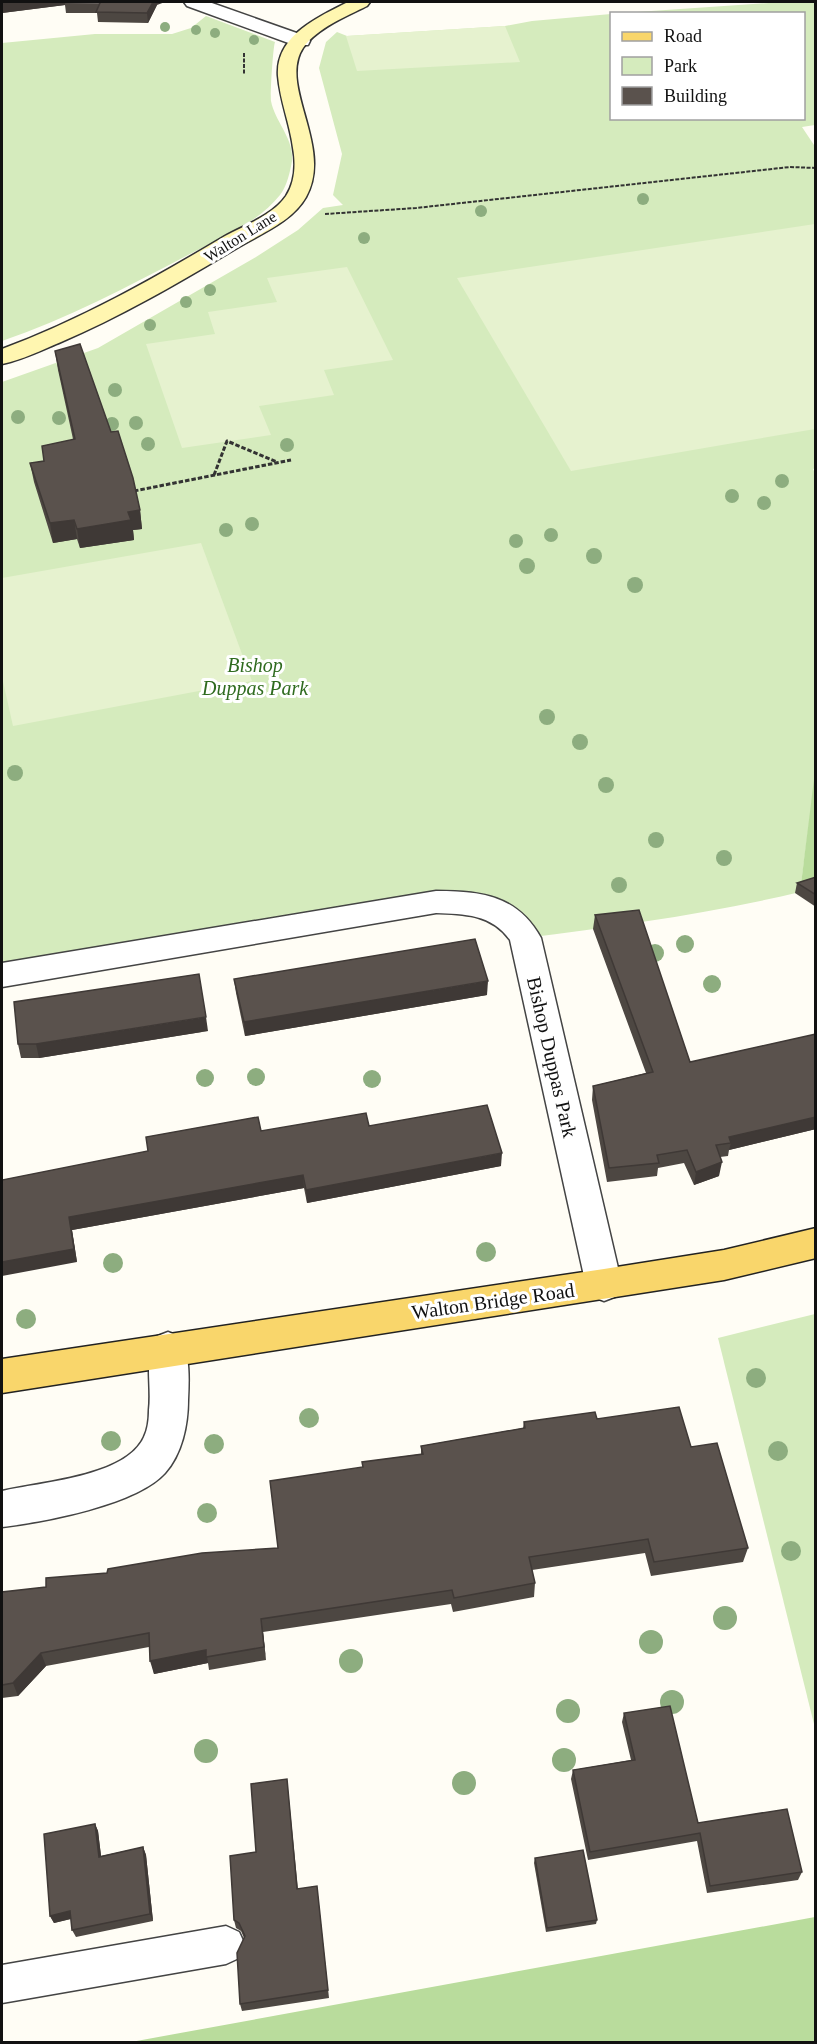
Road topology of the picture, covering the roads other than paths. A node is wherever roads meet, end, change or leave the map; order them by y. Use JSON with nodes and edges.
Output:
{"nodes":[{"id":1,"x":193,"y":2,"type":"edge"},
{"id":2,"x":361,"y":2,"type":"edge"},
{"id":3,"x":301,"y":40,"type":"junction"},
{"id":4,"x":2,"y":357,"type":"edge"},
{"id":5,"x":2,"y":975,"type":"edge"},
{"id":6,"x":816,"y":1243,"type":"edge"},
{"id":7,"x":604,"y":1285,"type":"junction"},
{"id":8,"x":168,"y":1349,"type":"junction"},
{"id":9,"x":2,"y":1376,"type":"edge"},
{"id":10,"x":2,"y":1509,"type":"edge"},
{"id":11,"x":226,"y":1945,"type":"dead end"},
{"id":12,"x":2,"y":1984,"type":"edge"}],
"edges":[{"from":1,"to":3,"type":"street"},
{"from":2,"to":3,"type":"main road","name":"Walton Lane"},
{"from":3,"to":4,"type":"main road","name":"Walton Lane"},
{"from":5,"to":7,"type":"street","name":"Bishop Duppas Park"},
{"from":6,"to":7,"type":"main road","name":"Walton Bridge Road"},
{"from":7,"to":8,"type":"main road","name":"Walton Bridge Road"},
{"from":8,"to":9,"type":"main road","name":"Walton Bridge Road"},
{"from":8,"to":10,"type":"street"},
{"from":11,"to":12,"type":"lane"}]}
